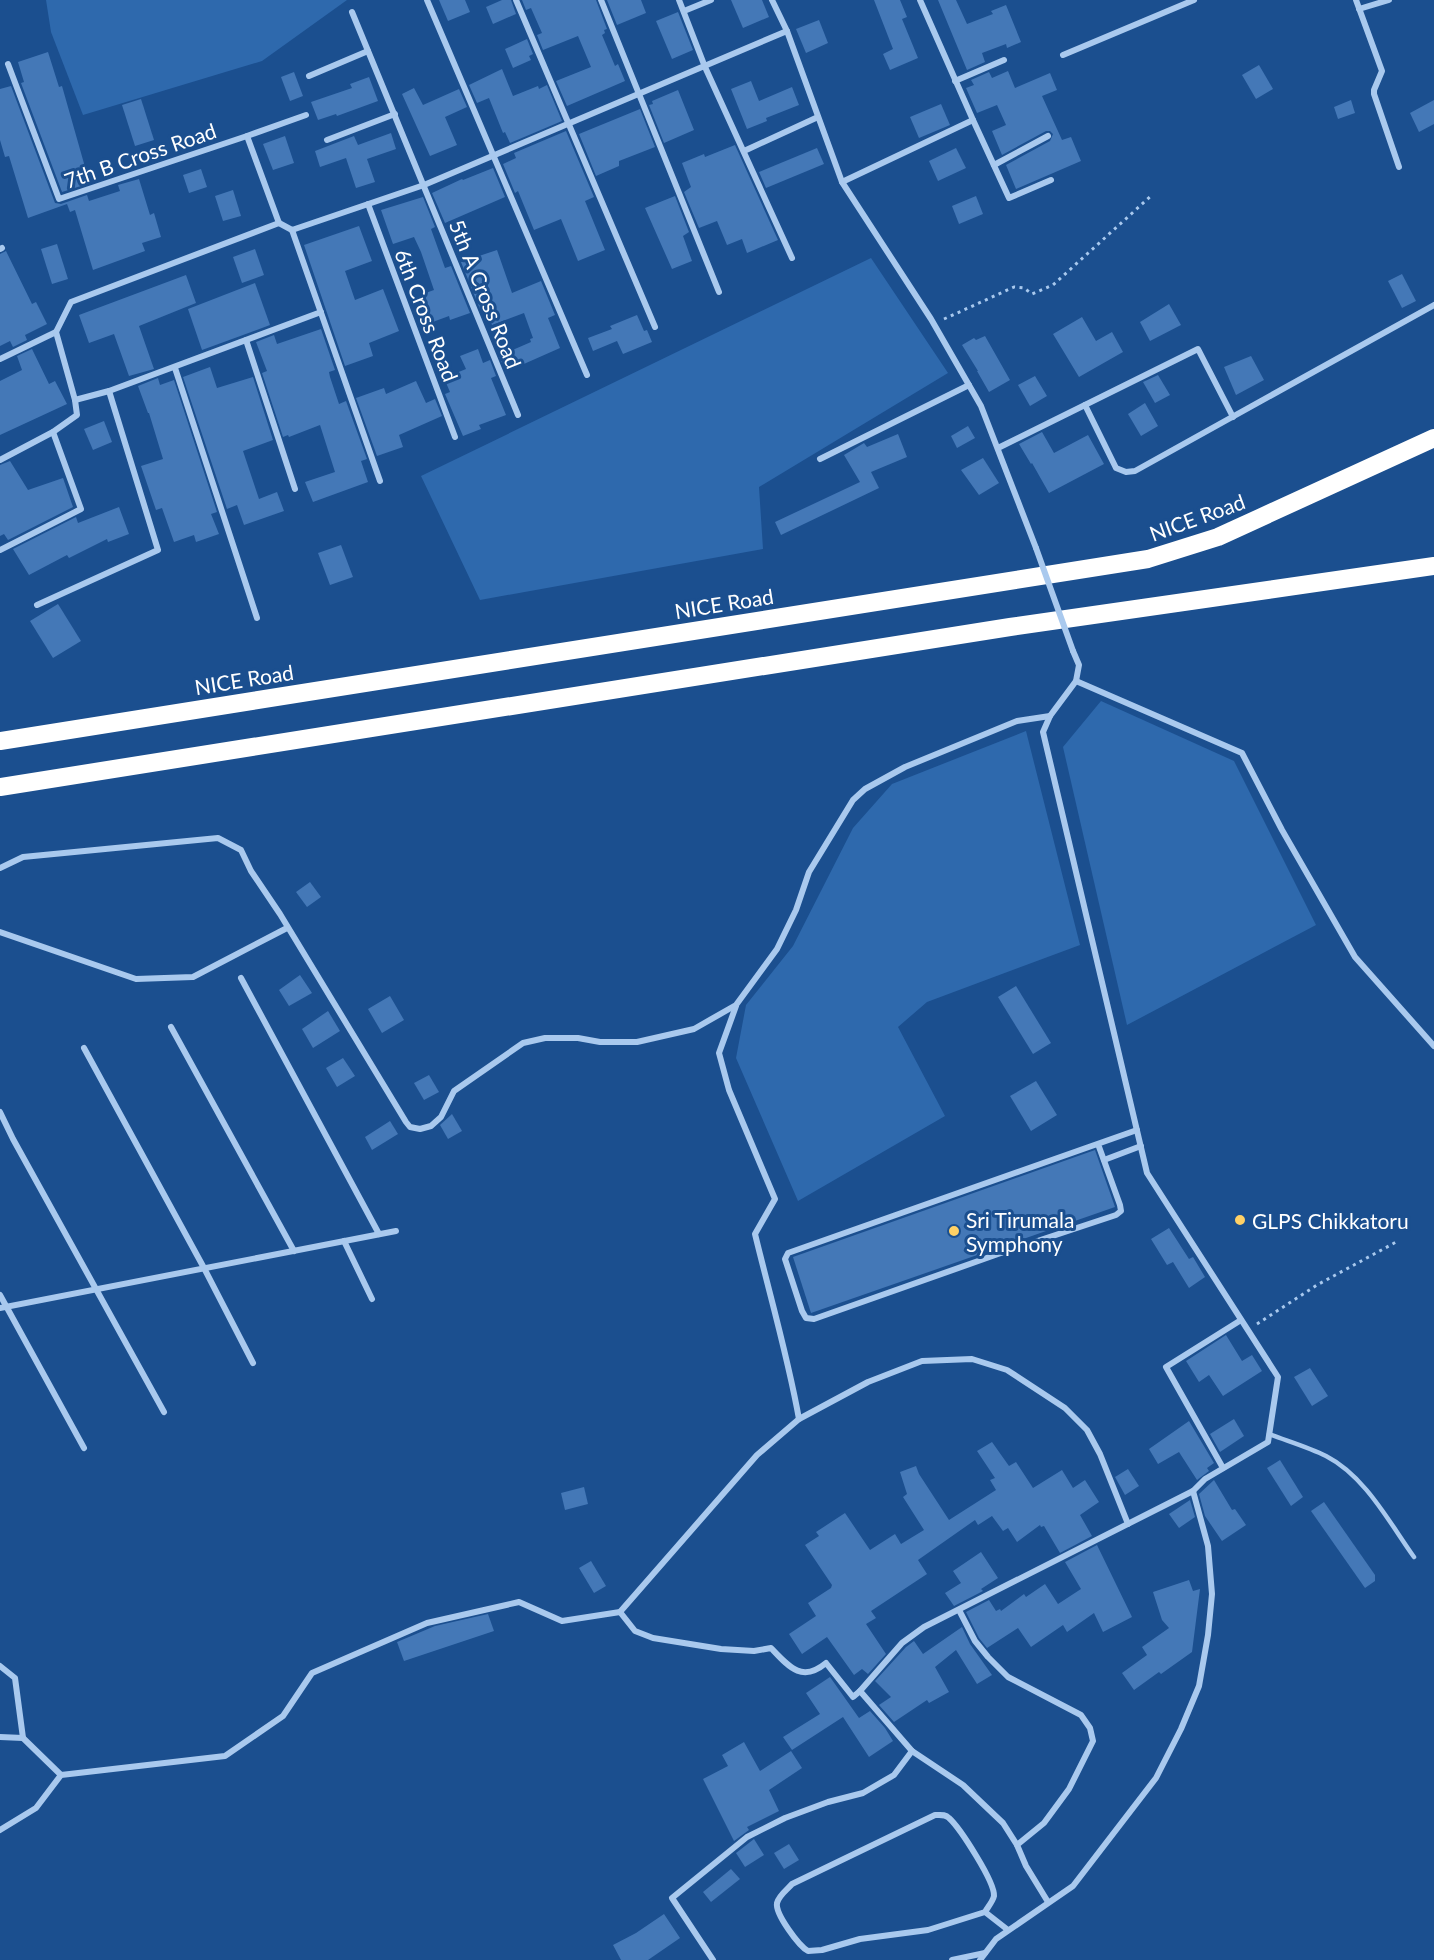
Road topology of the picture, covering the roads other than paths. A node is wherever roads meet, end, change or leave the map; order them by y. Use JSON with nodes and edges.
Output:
{"nodes":[{"id":1,"x":427,"y":0,"type":"edge"},
{"id":2,"x":516,"y":0,"type":"edge"},
{"id":3,"x":601,"y":0,"type":"edge"},
{"id":4,"x":679,"y":0,"type":"edge"},
{"id":5,"x":711,"y":0,"type":"edge"},
{"id":6,"x":772,"y":0,"type":"edge"},
{"id":7,"x":920,"y":0,"type":"edge"},
{"id":8,"x":1194,"y":0,"type":"edge"},
{"id":9,"x":1356,"y":0,"type":"edge"},
{"id":10,"x":1389,"y":0,"type":"edge"},
{"id":11,"x":1359,"y":9,"type":"junction"},
{"id":12,"x":684,"y":11,"type":"junction"},
{"id":13,"x":352,"y":12,"type":"dead end"},
{"id":14,"x":787,"y":31,"type":"junction"},
{"id":15,"x":368,"y":51,"type":"junction"},
{"id":16,"x":1063,"y":55,"type":"dead end"},
{"id":17,"x":1004,"y":60,"type":"dead end"},
{"id":18,"x":8,"y":64,"type":"dead end"},
{"id":19,"x":705,"y":67,"type":"junction"},
{"id":20,"x":309,"y":76,"type":"dead end"},
{"id":21,"x":955,"y":81,"type":"junction"},
{"id":22,"x":638,"y":94,"type":"junction"},
{"id":23,"x":395,"y":114,"type":"junction"},
{"id":24,"x":306,"y":116,"type":"dead end"},
{"id":25,"x":818,"y":117,"type":"junction"},
{"id":26,"x":973,"y":120,"type":"junction"},
{"id":27,"x":570,"y":125,"type":"junction"},
{"id":28,"x":247,"y":136,"type":"junction"},
{"id":29,"x":1048,"y":136,"type":"dead end"},
{"id":30,"x":327,"y":140,"type":"dead end"},
{"id":31,"x":744,"y":151,"type":"junction"},
{"id":32,"x":493,"y":156,"type":"junction"},
{"id":33,"x":994,"y":165,"type":"junction"},
{"id":34,"x":1399,"y":167,"type":"dead end"},
{"id":35,"x":1051,"y":180,"type":"dead end"},
{"id":36,"x":842,"y":182,"type":"junction"},
{"id":37,"x":424,"y":185,"type":"junction"},
{"id":38,"x":368,"y":204,"type":"junction"},
{"id":39,"x":279,"y":223,"type":"junction"},
{"id":40,"x":292,"y":230,"type":"junction"},
{"id":41,"x":792,"y":258,"type":"dead end"},
{"id":42,"x":719,"y":292,"type":"dead end"},
{"id":43,"x":1434,"y":305,"type":"edge"},
{"id":44,"x":321,"y":312,"type":"junction"},
{"id":45,"x":655,"y":327,"type":"dead end"},
{"id":46,"x":56,"y":332,"type":"junction"},
{"id":47,"x":246,"y":340,"type":"junction"},
{"id":48,"x":0,"y":359,"type":"edge"},
{"id":49,"x":175,"y":368,"type":"junction"},
{"id":50,"x":587,"y":375,"type":"dead end"},
{"id":51,"x":969,"y":385,"type":"junction"},
{"id":52,"x":109,"y":391,"type":"junction"},
{"id":53,"x":75,"y":400,"type":"junction"},
{"id":54,"x":1085,"y":405,"type":"junction"},
{"id":55,"x":518,"y":415,"type":"dead end"},
{"id":56,"x":1233,"y":417,"type":"junction"},
{"id":57,"x":53,"y":432,"type":"junction"},
{"id":58,"x":454,"y":437,"type":"dead end"},
{"id":59,"x":1434,"y":438,"type":"edge"},
{"id":60,"x":998,"y":448,"type":"junction"},
{"id":61,"x":820,"y":459,"type":"dead end"},
{"id":62,"x":0,"y":460,"type":"edge"},
{"id":63,"x":380,"y":481,"type":"dead end"},
{"id":64,"x":296,"y":489,"type":"dead end"},
{"id":65,"x":0,"y":550,"type":"edge"},
{"id":66,"x":1434,"y":566,"type":"edge"},
{"id":67,"x":37,"y":604,"type":"dead end"},
{"id":68,"x":257,"y":618,"type":"dead end"},
{"id":69,"x":1076,"y":681,"type":"junction"},
{"id":70,"x":1050,"y":716,"type":"junction"},
{"id":71,"x":0,"y":741,"type":"edge"},
{"id":72,"x":0,"y":787,"type":"edge"},
{"id":73,"x":0,"y":868,"type":"edge"},
{"id":74,"x":287,"y":928,"type":"junction"},
{"id":75,"x":0,"y":932,"type":"edge"},
{"id":76,"x":242,"y":978,"type":"dead end"},
{"id":77,"x":736,"y":1005,"type":"junction"},
{"id":78,"x":171,"y":1027,"type":"dead end"},
{"id":79,"x":1434,"y":1046,"type":"edge"},
{"id":80,"x":84,"y":1048,"type":"dead end"},
{"id":81,"x":0,"y":1112,"type":"edge"},
{"id":82,"x":1137,"y":1130,"type":"junction"},
{"id":83,"x":1098,"y":1144,"type":"junction"},
{"id":84,"x":1141,"y":1146,"type":"junction"},
{"id":85,"x":1104,"y":1160,"type":"junction"},
{"id":86,"x":396,"y":1230,"type":"dead end"},
{"id":87,"x":379,"y":1234,"type":"junction"},
{"id":88,"x":344,"y":1241,"type":"junction"},
{"id":89,"x":294,"y":1251,"type":"junction"},
{"id":90,"x":204,"y":1268,"type":"junction"},
{"id":91,"x":96,"y":1290,"type":"junction"},
{"id":92,"x":0,"y":1295,"type":"edge"},
{"id":93,"x":372,"y":1299,"type":"dead end"},
{"id":94,"x":3,"y":1308,"type":"edge"},
{"id":95,"x":1241,"y":1320,"type":"junction"},
{"id":96,"x":253,"y":1364,"type":"dead end"},
{"id":97,"x":164,"y":1412,"type":"dead end"},
{"id":98,"x":799,"y":1419,"type":"junction"},
{"id":99,"x":1269,"y":1434,"type":"junction"},
{"id":100,"x":84,"y":1448,"type":"dead end"},
{"id":101,"x":1223,"y":1468,"type":"junction"},
{"id":102,"x":1193,"y":1491,"type":"junction"},
{"id":103,"x":1128,"y":1524,"type":"junction"},
{"id":104,"x":1414,"y":1557,"type":"dead end"},
{"id":105,"x":959,"y":1610,"type":"junction"},
{"id":106,"x":621,"y":1612,"type":"junction"},
{"id":107,"x":0,"y":1666,"type":"edge"},
{"id":108,"x":860,"y":1691,"type":"junction"},
{"id":109,"x":0,"y":1737,"type":"edge"},
{"id":110,"x":23,"y":1738,"type":"junction"},
{"id":111,"x":912,"y":1751,"type":"junction"},
{"id":112,"x":61,"y":1775,"type":"junction"},
{"id":113,"x":0,"y":1830,"type":"edge"},
{"id":114,"x":1017,"y":1845,"type":"junction"},
{"id":115,"x":1048,"y":1902,"type":"junction"},
{"id":116,"x":985,"y":1912,"type":"junction"},
{"id":117,"x":1008,"y":1930,"type":"junction"},
{"id":118,"x":985,"y":1953,"type":"junction"},
{"id":119,"x":713,"y":1960,"type":"edge"},
{"id":120,"x":952,"y":1960,"type":"edge"},
{"id":121,"x":980,"y":1960,"type":"edge"}],
"edges":[{"from":1,"to":32,"type":"street"},
{"from":2,"to":27,"type":"street"},
{"from":3,"to":22,"type":"street"},
{"from":4,"to":12,"type":"street"},
{"from":5,"to":12,"type":"street"},
{"from":6,"to":14,"type":"street"},
{"from":7,"to":21,"type":"street"},
{"from":8,"to":16,"type":"street"},
{"from":9,"to":11,"type":"street"},
{"from":10,"to":11,"type":"street"},
{"from":11,"to":34,"type":"street"},
{"from":12,"to":19,"type":"street"},
{"from":13,"to":15,"type":"street","name":"5th A Cross Road"},
{"from":14,"to":19,"type":"street"},
{"from":14,"to":25,"type":"street"},
{"from":15,"to":20,"type":"street"},
{"from":15,"to":23,"type":"street","name":"5th A Cross Road"},
{"from":17,"to":21,"type":"street"},
{"from":18,"to":28,"type":"street","name":"7th B Cross Road"},
{"from":19,"to":22,"type":"street"},
{"from":19,"to":31,"type":"street"},
{"from":21,"to":26,"type":"street"},
{"from":22,"to":27,"type":"street"},
{"from":22,"to":42,"type":"street"},
{"from":23,"to":30,"type":"street"},
{"from":23,"to":37,"type":"street","name":"5th A Cross Road"},
{"from":24,"to":28,"type":"street"},
{"from":25,"to":31,"type":"street"},
{"from":25,"to":36,"type":"street"},
{"from":26,"to":33,"type":"street"},
{"from":26,"to":36,"type":"street"},
{"from":27,"to":32,"type":"street"},
{"from":27,"to":45,"type":"street"},
{"from":28,"to":39,"type":"street","name":"7th B Cross Road"},
{"from":29,"to":33,"type":"street"},
{"from":31,"to":41,"type":"street"},
{"from":32,"to":37,"type":"street"},
{"from":32,"to":50,"type":"street"},
{"from":33,"to":35,"type":"street"},
{"from":36,"to":51,"type":"street"},
{"from":37,"to":38,"type":"street"},
{"from":37,"to":55,"type":"street","name":"5th A Cross Road"},
{"from":38,"to":40,"type":"street"},
{"from":38,"to":58,"type":"street","name":"6th Cross Road"},
{"from":39,"to":40,"type":"street"},
{"from":39,"to":46,"type":"street"},
{"from":40,"to":44,"type":"street"},
{"from":43,"to":56,"type":"street"},
{"from":44,"to":47,"type":"street"},
{"from":44,"to":63,"type":"street"},
{"from":46,"to":48,"type":"street"},
{"from":46,"to":53,"type":"street"},
{"from":47,"to":49,"type":"street"},
{"from":47,"to":64,"type":"street"},
{"from":49,"to":52,"type":"street"},
{"from":49,"to":68,"type":"street"},
{"from":51,"to":60,"type":"street"},
{"from":51,"to":61,"type":"street"},
{"from":52,"to":53,"type":"street"},
{"from":52,"to":67,"type":"street"},
{"from":53,"to":57,"type":"street"},
{"from":54,"to":56,"type":"street"},
{"from":54,"to":56,"type":"street"},
{"from":54,"to":60,"type":"street"},
{"from":57,"to":62,"type":"street"},
{"from":57,"to":65,"type":"street"},
{"from":59,"to":71,"type":"highway","name":"NICE Road"},
{"from":60,"to":69,"type":"street","bridge":true},
{"from":66,"to":72,"type":"highway"},
{"from":69,"to":70,"type":"street"},
{"from":69,"to":79,"type":"street"},
{"from":70,"to":77,"type":"street"},
{"from":70,"to":82,"type":"street"},
{"from":73,"to":74,"type":"street"},
{"from":74,"to":75,"type":"street"},
{"from":74,"to":77,"type":"street"},
{"from":76,"to":87,"type":"street"},
{"from":77,"to":98,"type":"street"},
{"from":78,"to":89,"type":"street"},
{"from":80,"to":90,"type":"street"},
{"from":81,"to":91,"type":"street"},
{"from":82,"to":83,"type":"street"},
{"from":82,"to":84,"type":"street"},
{"from":83,"to":85,"type":"street"},
{"from":83,"to":85,"type":"street"},
{"from":84,"to":85,"type":"street"},
{"from":84,"to":95,"type":"street"},
{"from":86,"to":87,"type":"street"},
{"from":87,"to":88,"type":"street"},
{"from":88,"to":89,"type":"street"},
{"from":88,"to":93,"type":"street"},
{"from":89,"to":90,"type":"street"},
{"from":90,"to":91,"type":"street"},
{"from":90,"to":96,"type":"street"},
{"from":91,"to":94,"type":"street"},
{"from":91,"to":97,"type":"street"},
{"from":92,"to":94,"type":"street"},
{"from":94,"to":100,"type":"street"},
{"from":95,"to":99,"type":"street"},
{"from":95,"to":101,"type":"street"},
{"from":98,"to":103,"type":"street"},
{"from":98,"to":106,"type":"street"},
{"from":99,"to":101,"type":"street"},
{"from":99,"to":104,"type":"lane"},
{"from":101,"to":102,"type":"street"},
{"from":102,"to":103,"type":"street"},
{"from":102,"to":115,"type":"street"},
{"from":103,"to":105,"type":"street"},
{"from":105,"to":108,"type":"street"},
{"from":105,"to":114,"type":"street"},
{"from":106,"to":108,"type":"street"},
{"from":106,"to":112,"type":"street"},
{"from":107,"to":110,"type":"street"},
{"from":108,"to":111,"type":"street"},
{"from":109,"to":110,"type":"street"},
{"from":110,"to":112,"type":"street"},
{"from":111,"to":114,"type":"street"},
{"from":111,"to":119,"type":"street"},
{"from":112,"to":113,"type":"street"},
{"from":114,"to":115,"type":"street"},
{"from":115,"to":117,"type":"street"},
{"from":116,"to":116,"type":"street"},
{"from":116,"to":117,"type":"street"},
{"from":117,"to":118,"type":"street"},
{"from":118,"to":120,"type":"street"},
{"from":118,"to":121,"type":"street"}]}
